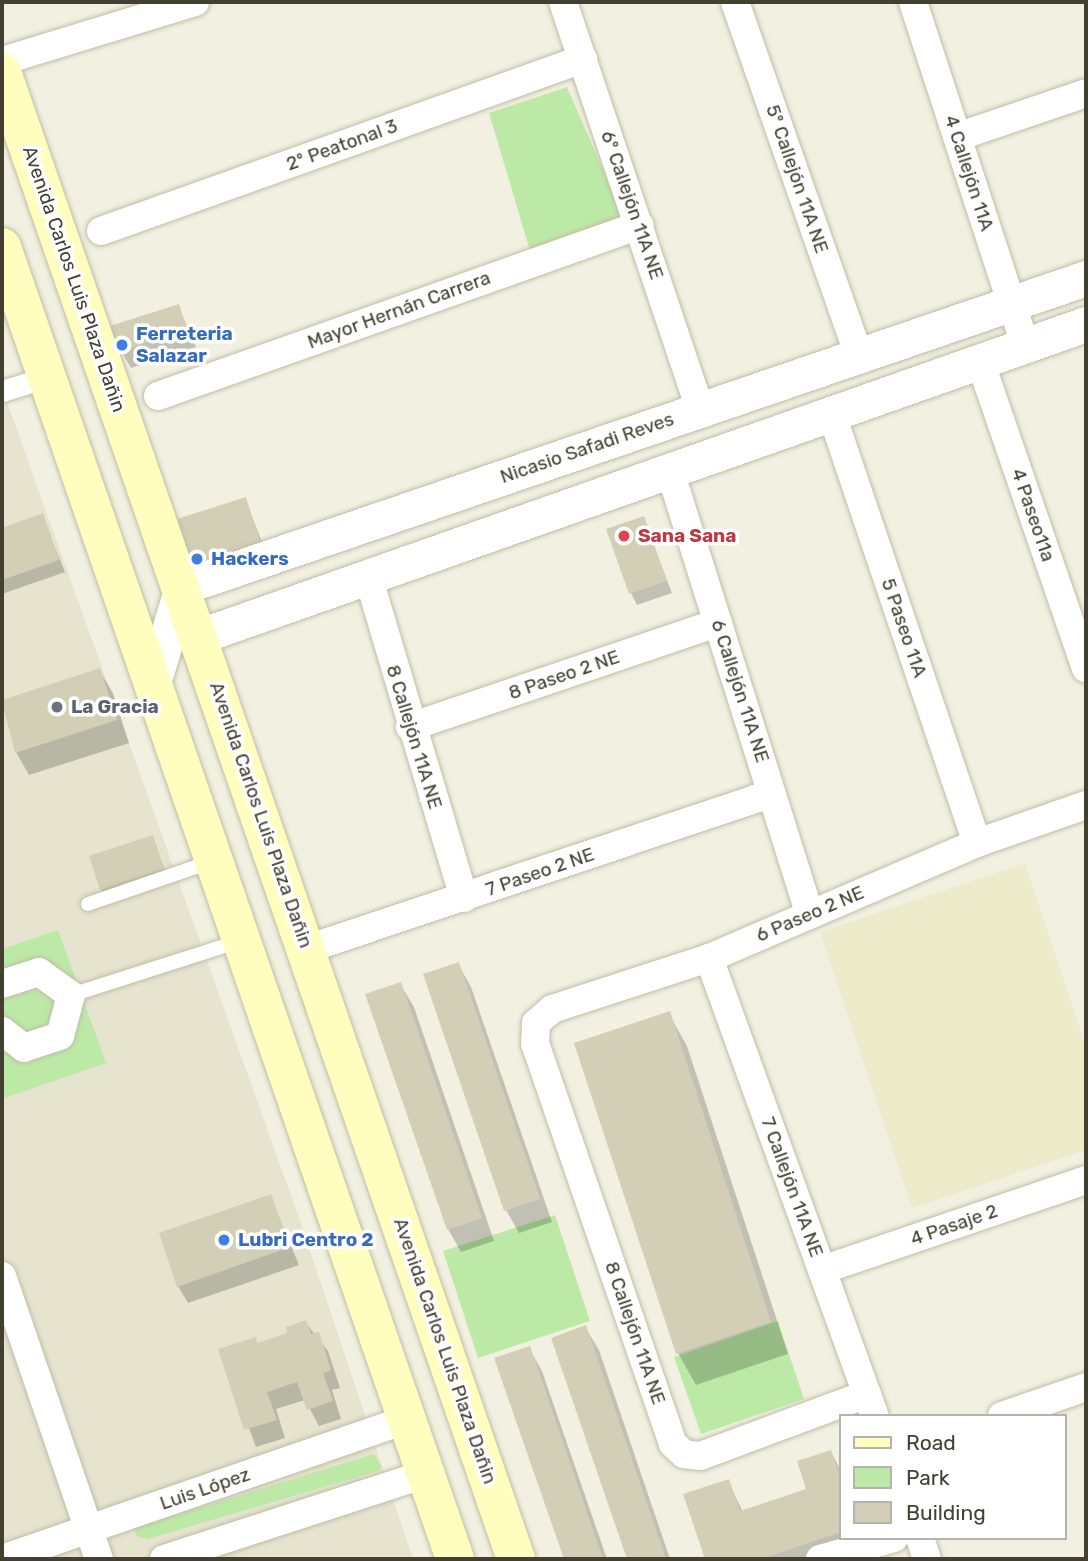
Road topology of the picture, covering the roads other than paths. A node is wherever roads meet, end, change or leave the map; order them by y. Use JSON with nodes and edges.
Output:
{"nodes":[{"id":1,"x":195,"y":2,"type":"edge"},
{"id":2,"x":563,"y":2,"type":"edge"},
{"id":3,"x":735,"y":2,"type":"edge"},
{"id":4,"x":913,"y":2,"type":"edge"},
{"id":5,"x":167,"y":6,"type":"edge"},
{"id":6,"x":583,"y":59,"type":"junction"},
{"id":7,"x":2,"y":61,"type":"edge"},
{"id":8,"x":2,"y":72,"type":"edge"},
{"id":9,"x":1086,"y":93,"type":"edge"},
{"id":10,"x":957,"y":137,"type":"junction"},
{"id":11,"x":639,"y":225,"type":"junction"},
{"id":12,"x":102,"y":231,"type":"dead end"},
{"id":13,"x":2,"y":247,"type":"edge"},
{"id":14,"x":1086,"y":278,"type":"edge"},
{"id":15,"x":1012,"y":303,"type":"junction"},
{"id":16,"x":1086,"y":324,"type":"edge"},
{"id":17,"x":1025,"y":345,"type":"junction"},
{"id":18,"x":859,"y":356,"type":"junction"},
{"id":19,"x":980,"y":361,"type":"junction"},
{"id":20,"x":47,"y":377,"type":"junction"},
{"id":21,"x":2,"y":391,"type":"edge"},
{"id":22,"x":158,"y":396,"type":"dead end"},
{"id":23,"x":700,"y":410,"type":"junction"},
{"id":24,"x":831,"y":412,"type":"junction"},
{"id":25,"x":669,"y":468,"type":"junction"},
{"id":26,"x":368,"y":576,"type":"junction"},
{"id":27,"x":182,"y":587,"type":"junction"},
{"id":28,"x":718,"y":623,"type":"junction"},
{"id":29,"x":200,"y":636,"type":"junction"},
{"id":30,"x":1086,"y":668,"type":"edge"},
{"id":31,"x":153,"y":683,"type":"junction"},
{"id":32,"x":410,"y":727,"type":"junction"},
{"id":33,"x":772,"y":793,"type":"junction"},
{"id":34,"x":1086,"y":805,"type":"edge"},
{"id":35,"x":977,"y":843,"type":"junction"},
{"id":36,"x":215,"y":860,"type":"junction"},
{"id":37,"x":464,"y":898,"type":"junction"},
{"id":38,"x":89,"y":904,"type":"dead end"},
{"id":39,"x":810,"y":914,"type":"junction"},
{"id":40,"x":242,"y":941,"type":"junction"},
{"id":41,"x":307,"y":949,"type":"junction"},
{"id":42,"x":709,"y":958,"type":"junction"},
{"id":43,"x":2,"y":984,"type":"edge"},
{"id":44,"x":71,"y":995,"type":"junction"},
{"id":45,"x":536,"y":1023,"type":"joint"},
{"id":46,"x":2,"y":1031,"type":"edge"},
{"id":47,"x":1086,"y":1180,"type":"edge"},
{"id":48,"x":822,"y":1270,"type":"junction"},
{"id":49,"x":2,"y":1276,"type":"edge"},
{"id":50,"x":1086,"y":1387,"type":"edge"},
{"id":51,"x":871,"y":1405,"type":"edge"},
{"id":52,"x":841,"y":1414,"type":"edge"},
{"id":53,"x":1008,"y":1414,"type":"edge"},
{"id":54,"x":839,"y":1415,"type":"edge"},
{"id":55,"x":408,"y":1419,"type":"junction"},
{"id":56,"x":426,"y":1474,"type":"junction"},
{"id":57,"x":89,"y":1529,"type":"junction"},
{"id":58,"x":887,"y":1540,"type":"edge"},
{"id":59,"x":921,"y":1540,"type":"edge"},
{"id":60,"x":2,"y":1559,"type":"edge"},
{"id":61,"x":99,"y":1559,"type":"edge"},
{"id":62,"x":164,"y":1559,"type":"edge"},
{"id":63,"x":455,"y":1559,"type":"edge"},
{"id":64,"x":516,"y":1559,"type":"edge"},
{"id":65,"x":820,"y":1559,"type":"edge"},
{"id":66,"x":927,"y":1559,"type":"edge"}],
"edges":[{"from":1,"to":5,"type":"street"},
{"from":2,"to":6,"type":"street","name":"6º Callejón 11A NE"},
{"from":3,"to":18,"type":"street","name":"5º Callejón 11A NE"},
{"from":4,"to":10,"type":"street","name":"4 Callejón 11A"},
{"from":5,"to":7,"type":"street"},
{"from":6,"to":11,"type":"street","name":"6º Callejón 11A NE"},
{"from":6,"to":12,"type":"street","name":"2º Peatonal 3"},
{"from":8,"to":27,"type":"main road","name":"Avenida Carlos Luis Plaza Dañin"},
{"from":9,"to":10,"type":"street"},
{"from":10,"to":15,"type":"street","name":"4 Callejón 11A"},
{"from":11,"to":22,"type":"street","name":"Mayor Hernán Carrera"},
{"from":11,"to":23,"type":"street","name":"6º Callejón 11A NE"},
{"from":13,"to":20,"type":"main road"},
{"from":14,"to":15,"type":"street","name":"Nicasio Safadi Reves"},
{"from":15,"to":17,"type":"street","name":"4 Callejón 11A"},
{"from":15,"to":18,"type":"street","name":"Nicasio Safadi Reves"},
{"from":16,"to":17,"type":"street"},
{"from":17,"to":19,"type":"street"},
{"from":18,"to":23,"type":"street","name":"Nicasio Safadi Reves"},
{"from":19,"to":24,"type":"street"},
{"from":19,"to":30,"type":"street","name":"4 Paseo11a"},
{"from":20,"to":21,"type":"street"},
{"from":20,"to":31,"type":"main road"},
{"from":23,"to":27,"type":"street","name":"Nicasio Safadi Reves"},
{"from":24,"to":25,"type":"street"},
{"from":24,"to":35,"type":"street","name":"5 Paseo 11A"},
{"from":25,"to":26,"type":"street"},
{"from":25,"to":28,"type":"street","name":"6 Callejón 11A NE"},
{"from":26,"to":29,"type":"street"},
{"from":26,"to":32,"type":"street","name":"8 Callejón 11A NE"},
{"from":27,"to":29,"type":"main road","name":"Avenida Carlos Luis Plaza Dañin"},
{"from":27,"to":31,"type":"street"},
{"from":28,"to":32,"type":"street","name":"8 Paseo 2 NE"},
{"from":28,"to":33,"type":"street","name":"6 Callejón 11A NE"},
{"from":29,"to":41,"type":"main road","name":"Avenida Carlos Luis Plaza Dañin"},
{"from":31,"to":36,"type":"main road"},
{"from":32,"to":37,"type":"street","name":"8 Callejón 11A NE"},
{"from":33,"to":37,"type":"street","name":"7 Paseo 2 NE"},
{"from":33,"to":39,"type":"street","name":"6 Callejón 11A NE"},
{"from":34,"to":35,"type":"street","name":"6 Paseo 2 NE"},
{"from":35,"to":39,"type":"street","name":"6 Paseo 2 NE"},
{"from":36,"to":38,"type":"lane"},
{"from":36,"to":40,"type":"main road"},
{"from":37,"to":41,"type":"street","name":"7 Paseo 2 NE"},
{"from":39,"to":42,"type":"street","name":"6 Paseo 2 NE"},
{"from":40,"to":44,"type":"lane"},
{"from":40,"to":55,"type":"main road"},
{"from":41,"to":64,"type":"main road","name":"Avenida Carlos Luis Plaza Dañin"},
{"from":42,"to":45,"type":"street","name":"6 Paseo 2 NE"},
{"from":42,"to":48,"type":"street","name":"7 Callejón 11A NE"},
{"from":43,"to":44,"type":"street"},
{"from":44,"to":46,"type":"street"},
{"from":45,"to":54,"type":"street","name":"8 Callejón 11A NE"},
{"from":47,"to":48,"type":"street","name":"4 Pasaje 2"},
{"from":48,"to":51,"type":"street","name":"7 Callejón 11A NE"},
{"from":49,"to":57,"type":"street"},
{"from":50,"to":53,"type":"street"},
{"from":51,"to":52,"type":"street","name":"8 Callejón 11A NE"},
{"from":55,"to":56,"type":"main road"},
{"from":55,"to":57,"type":"street","name":"Luis López"},
{"from":56,"to":62,"type":"street"},
{"from":56,"to":63,"type":"main road"},
{"from":57,"to":60,"type":"street","name":"Luis López"},
{"from":57,"to":61,"type":"street"},
{"from":58,"to":65,"type":"street"},
{"from":59,"to":66,"type":"street"}]}
